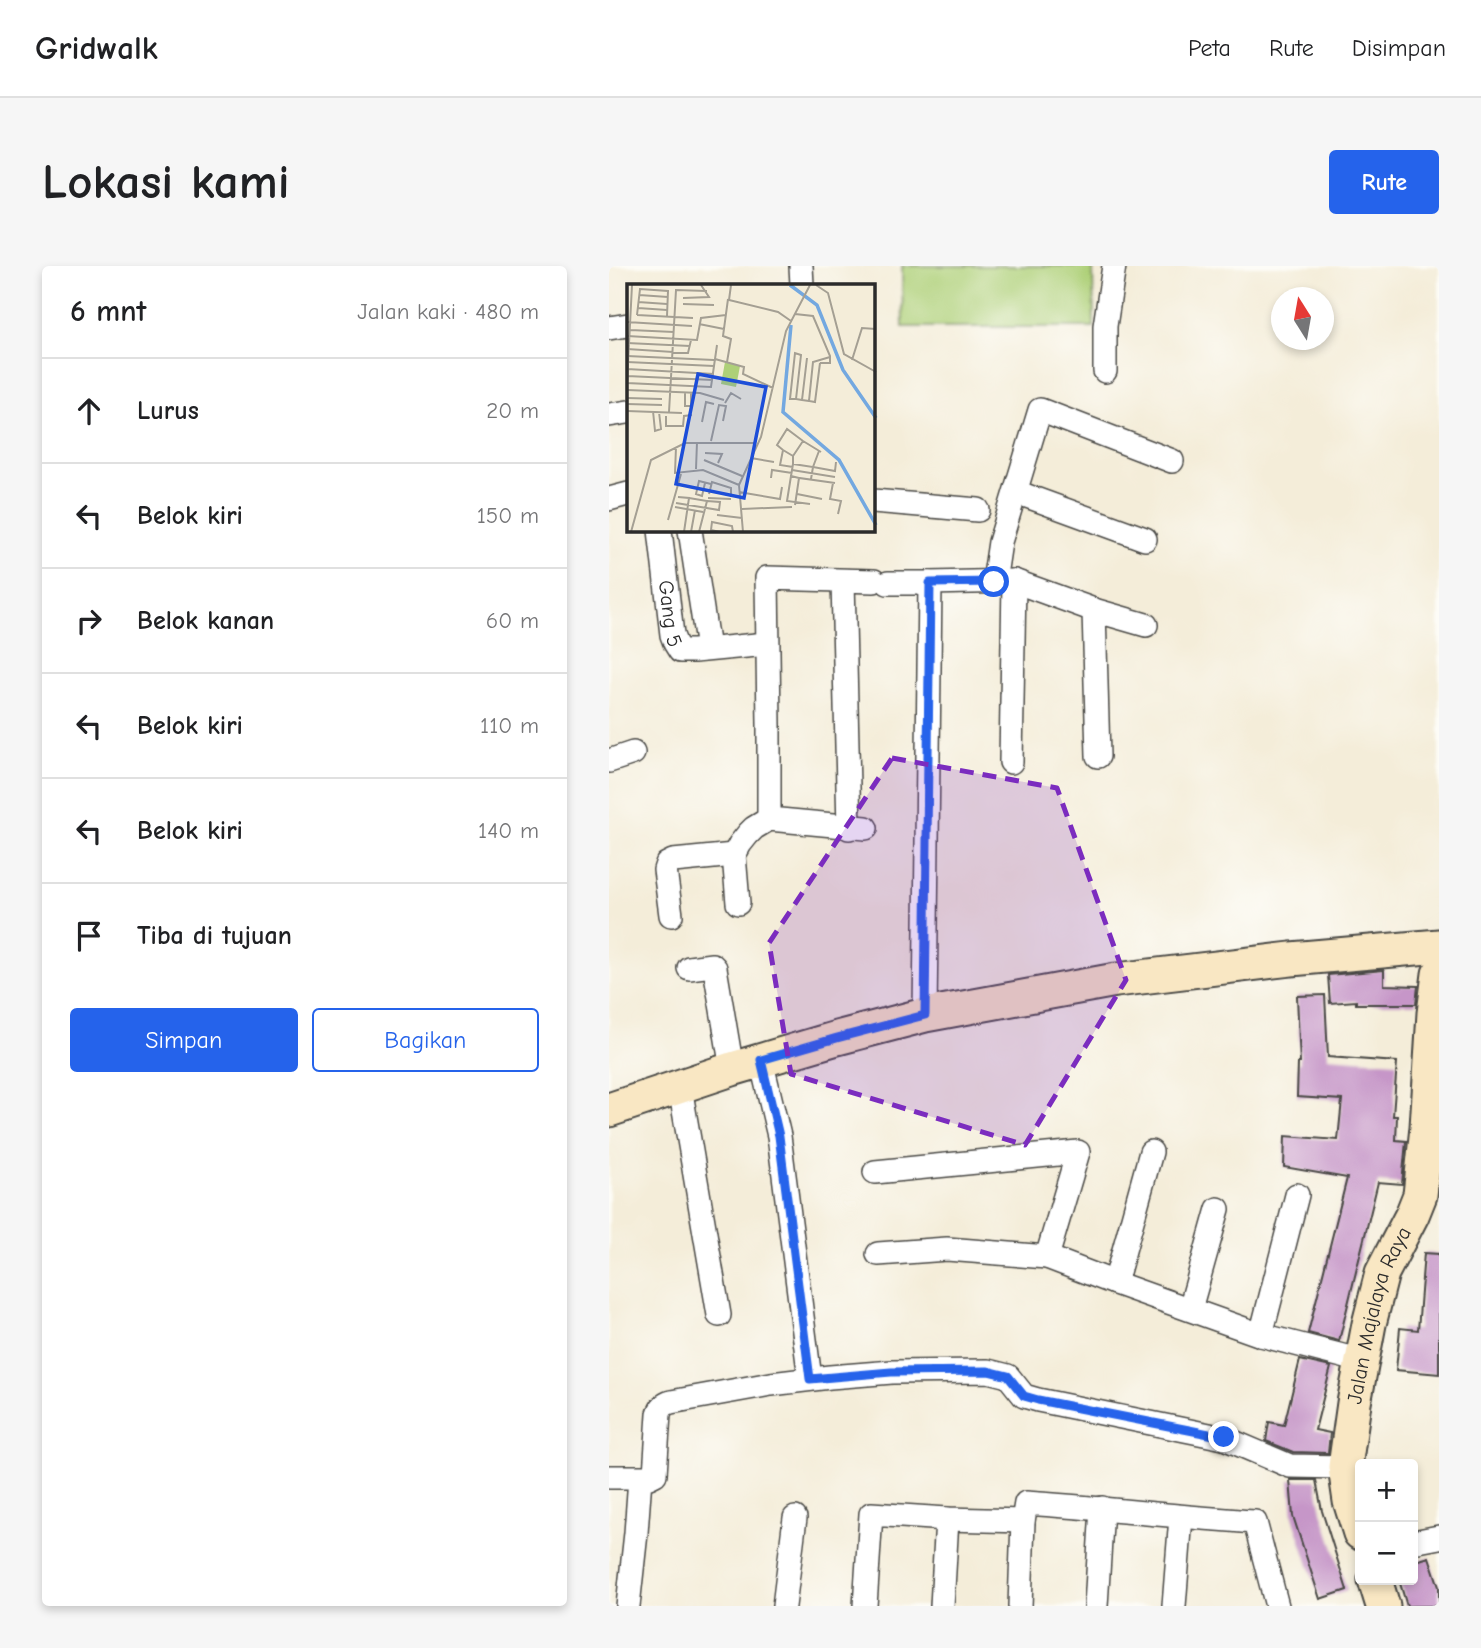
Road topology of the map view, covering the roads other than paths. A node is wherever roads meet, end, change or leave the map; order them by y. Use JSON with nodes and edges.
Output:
{"nodes":[{"id":1,"x":801,"y":266,"type":"edge"},
{"id":2,"x":1114,"y":266,"type":"edge"},
{"id":3,"x":802,"y":284,"type":"edge"},
{"id":4,"x":627,"y":325,"type":"edge"},
{"id":5,"x":609,"y":328,"type":"edge"},
{"id":6,"x":1105,"y":371,"type":"dead end"},
{"id":7,"x":627,"y":412,"type":"edge"},
{"id":8,"x":609,"y":415,"type":"edge"},
{"id":9,"x":1173,"y":461,"type":"dead end"},
{"id":10,"x":1016,"y":492,"type":"junction"},
{"id":11,"x":627,"y":495,"type":"edge"},
{"id":12,"x":609,"y":499,"type":"edge"},
{"id":13,"x":875,"y":501,"type":"edge"},
{"id":14,"x":978,"y":510,"type":"dead end"},
{"id":15,"x":660,"y":532,"type":"edge"},
{"id":16,"x":690,"y":532,"type":"edge"},
{"id":17,"x":1145,"y":539,"type":"dead end"},
{"id":18,"x":843,"y":581,"type":"junction"},
{"id":19,"x":1004,"y":581,"type":"junction"},
{"id":20,"x":930,"y":583,"type":"junction"},
{"id":21,"x":1094,"y":610,"type":"junction"},
{"id":22,"x":1146,"y":625,"type":"dead end"},
{"id":23,"x":767,"y":644,"type":"junction"},
{"id":24,"x":708,"y":649,"type":"junction"},
{"id":25,"x":633,"y":753,"type":"dead end"},
{"id":26,"x":1098,"y":756,"type":"dead end"},
{"id":27,"x":609,"y":761,"type":"edge"},
{"id":28,"x":1011,"y":762,"type":"dead end"},
{"id":29,"x":769,"y":819,"type":"junction"},
{"id":30,"x":734,"y":855,"type":"junction"},
{"id":31,"x":738,"y":903,"type":"dead end"},
{"id":32,"x":671,"y":915,"type":"dead end"},
{"id":33,"x":1439,"y":946,"type":"edge"},
{"id":34,"x":689,"y":968,"type":"dead end"},
{"id":35,"x":1439,"y":974,"type":"edge"},
{"id":36,"x":925,"y":1015,"type":"junction"},
{"id":37,"x":747,"y":1064,"type":"junction"},
{"id":38,"x":680,"y":1087,"type":"junction"},
{"id":39,"x":609,"y":1110,"type":"edge"},
{"id":40,"x":1433,"y":1127,"type":"edge"},
{"id":41,"x":1151,"y":1152,"type":"dead end"},
{"id":42,"x":875,"y":1172,"type":"dead end"},
{"id":43,"x":1297,"y":1195,"type":"dead end"},
{"id":44,"x":1218,"y":1209,"type":"dead end"},
{"id":45,"x":878,"y":1254,"type":"dead end"},
{"id":46,"x":1047,"y":1257,"type":"junction"},
{"id":47,"x":1115,"y":1283,"type":"junction"},
{"id":48,"x":1190,"y":1309,"type":"junction"},
{"id":49,"x":719,"y":1315,"type":"dead end"},
{"id":50,"x":1261,"y":1335,"type":"junction"},
{"id":51,"x":1362,"y":1361,"type":"junction"},
{"id":52,"x":810,"y":1379,"type":"junction"},
{"id":53,"x":1345,"y":1467,"type":"junction"},
{"id":54,"x":609,"y":1477,"type":"edge"},
{"id":55,"x":640,"y":1478,"type":"junction"},
{"id":56,"x":1101,"y":1508,"type":"junction"},
{"id":57,"x":1181,"y":1517,"type":"junction"},
{"id":58,"x":795,"y":1518,"type":"dead end"},
{"id":59,"x":947,"y":1519,"type":"junction"},
{"id":60,"x":1023,"y":1521,"type":"junction"},
{"id":61,"x":1357,"y":1522,"type":"edge"},
{"id":62,"x":1439,"y":1537,"type":"edge"},
{"id":63,"x":1418,"y":1541,"type":"edge"},
{"id":64,"x":628,"y":1606,"type":"edge"},
{"id":65,"x":784,"y":1606,"type":"edge"},
{"id":66,"x":865,"y":1606,"type":"edge"},
{"id":67,"x":942,"y":1606,"type":"edge"},
{"id":68,"x":1020,"y":1606,"type":"edge"},
{"id":69,"x":1096,"y":1606,"type":"edge"},
{"id":70,"x":1174,"y":1606,"type":"edge"},
{"id":71,"x":1277,"y":1606,"type":"edge"}],
"edges":[{"from":1,"to":3,"type":"street"},
{"from":2,"to":6,"type":"street"},
{"from":4,"to":5,"type":"street"},
{"from":7,"to":8,"type":"street"},
{"from":9,"to":10,"type":"street"},
{"from":10,"to":17,"type":"street"},
{"from":10,"to":19,"type":"street"},
{"from":11,"to":12,"type":"street"},
{"from":13,"to":14,"type":"street"},
{"from":15,"to":24,"type":"street","name":"Gang 5"},
{"from":16,"to":24,"type":"street"},
{"from":18,"to":20,"type":"street"},
{"from":18,"to":23,"type":"street"},
{"from":18,"to":29,"type":"street"},
{"from":19,"to":20,"type":"street"},
{"from":19,"to":21,"type":"street"},
{"from":19,"to":28,"type":"street"},
{"from":20,"to":36,"type":"street"},
{"from":21,"to":22,"type":"street"},
{"from":21,"to":26,"type":"street"},
{"from":23,"to":24,"type":"street","name":"Gang 5"},
{"from":23,"to":29,"type":"street"},
{"from":25,"to":27,"type":"street"},
{"from":29,"to":30,"type":"street"},
{"from":30,"to":31,"type":"street"},
{"from":30,"to":32,"type":"street"},
{"from":33,"to":36,"type":"street"},
{"from":34,"to":37,"type":"street"},
{"from":35,"to":40,"type":"street","name":"Jalan Majalaya Raya"},
{"from":36,"to":37,"type":"street"},
{"from":37,"to":38,"type":"street"},
{"from":37,"to":52,"type":"street"},
{"from":38,"to":39,"type":"street"},
{"from":38,"to":49,"type":"street"},
{"from":40,"to":51,"type":"street","name":"Jalan Majalaya Raya"},
{"from":41,"to":47,"type":"street"},
{"from":42,"to":46,"type":"street"},
{"from":43,"to":50,"type":"street"},
{"from":44,"to":48,"type":"street"},
{"from":45,"to":46,"type":"street"},
{"from":46,"to":47,"type":"street"},
{"from":47,"to":48,"type":"street"},
{"from":48,"to":50,"type":"street"},
{"from":50,"to":51,"type":"street"},
{"from":51,"to":53,"type":"street","name":"Jalan Majalaya Raya"},
{"from":52,"to":53,"type":"street"},
{"from":52,"to":55,"type":"street"},
{"from":53,"to":61,"type":"street","name":"Jalan Majalaya Raya"},
{"from":54,"to":55,"type":"street"},
{"from":55,"to":64,"type":"street"},
{"from":56,"to":57,"type":"street"},
{"from":56,"to":60,"type":"street"},
{"from":56,"to":69,"type":"street"},
{"from":57,"to":70,"type":"street"},
{"from":57,"to":71,"type":"street"},
{"from":58,"to":65,"type":"street"},
{"from":59,"to":60,"type":"street"},
{"from":59,"to":66,"type":"street"},
{"from":59,"to":67,"type":"street"},
{"from":60,"to":68,"type":"street"},
{"from":62,"to":63,"type":"street"}]}
